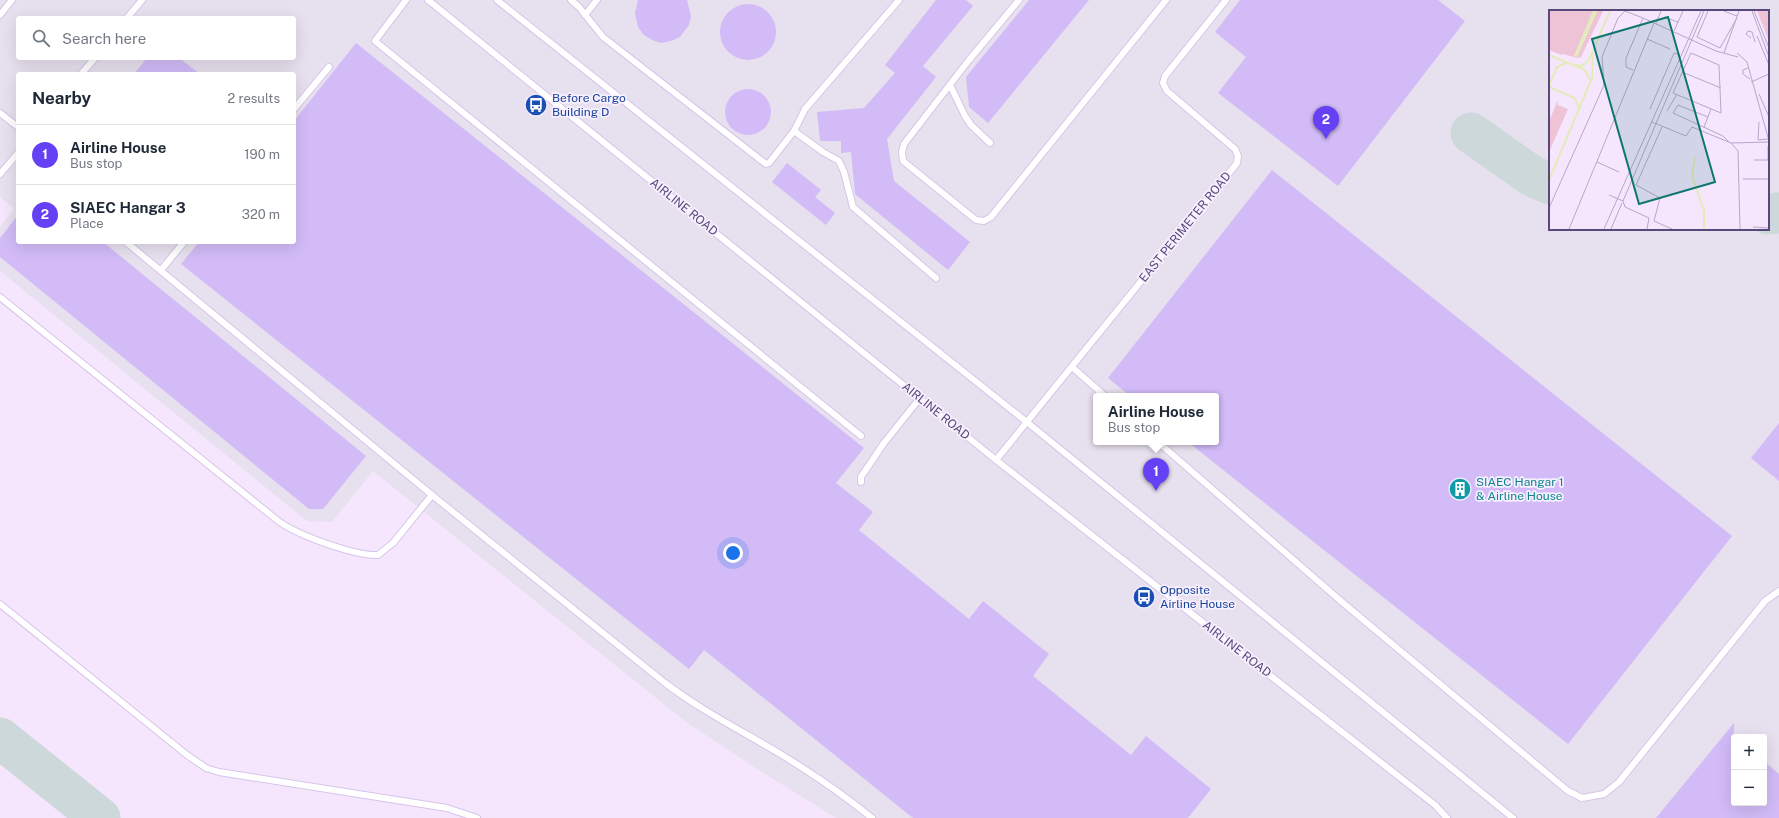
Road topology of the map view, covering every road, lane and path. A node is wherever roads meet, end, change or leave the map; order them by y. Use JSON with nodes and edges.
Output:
{"nodes":[{"id":1,"x":12,"y":0,"type":"edge"},
{"id":2,"x":142,"y":0,"type":"edge"},
{"id":3,"x":406,"y":0,"type":"edge"},
{"id":4,"x":428,"y":0,"type":"edge"},
{"id":5,"x":497,"y":0,"type":"edge"},
{"id":6,"x":571,"y":0,"type":"edge"},
{"id":7,"x":597,"y":0,"type":"edge"},
{"id":8,"x":899,"y":0,"type":"edge"},
{"id":9,"x":1019,"y":0,"type":"edge"},
{"id":10,"x":1166,"y":0,"type":"edge"},
{"id":11,"x":1226,"y":0,"type":"edge"},
{"id":12,"x":0,"y":15,"type":"edge"},
{"id":13,"x":585,"y":15,"type":"junction"},
{"id":14,"x":129,"y":16,"type":"edge"},
{"id":15,"x":93,"y":60,"type":"edge"},
{"id":16,"x":329,"y":66,"type":"dead end"},
{"id":17,"x":84,"y":72,"type":"edge"},
{"id":18,"x":950,"y":85,"type":"junction"},
{"id":19,"x":296,"y":107,"type":"edge"},
{"id":20,"x":0,"y":113,"type":"edge"},
{"id":21,"x":16,"y":125,"type":"edge"},
{"id":22,"x":794,"y":131,"type":"junction"},
{"id":23,"x":990,"y":143,"type":"dead end"},
{"id":24,"x":16,"y":156,"type":"edge"},
{"id":25,"x":0,"y":174,"type":"edge"},
{"id":26,"x":128,"y":244,"type":"edge"},
{"id":27,"x":182,"y":244,"type":"edge"},
{"id":28,"x":161,"y":270,"type":"junction"},
{"id":29,"x":936,"y":278,"type":"dead end"},
{"id":30,"x":0,"y":297,"type":"edge"},
{"id":31,"x":1072,"y":367,"type":"junction"},
{"id":32,"x":1102,"y":393,"type":"edge"},
{"id":33,"x":920,"y":398,"type":"junction"},
{"id":34,"x":1028,"y":422,"type":"junction"},
{"id":35,"x":861,"y":436,"type":"dead end"},
{"id":36,"x":1161,"y":445,"type":"edge"},
{"id":37,"x":996,"y":460,"type":"junction"},
{"id":38,"x":861,"y":482,"type":"dead end"},
{"id":39,"x":432,"y":494,"type":"junction"},
{"id":40,"x":1779,"y":591,"type":"edge"},
{"id":41,"x":0,"y":604,"type":"edge"},
{"id":42,"x":477,"y":818,"type":"edge"},
{"id":43,"x":872,"y":818,"type":"edge"},
{"id":44,"x":1447,"y":818,"type":"edge"},
{"id":45,"x":1513,"y":818,"type":"edge"}],
"edges":[{"from":1,"to":12,"type":"lane"},
{"from":2,"to":14,"type":"lane"},
{"from":3,"to":35,"type":"lane"},
{"from":4,"to":33,"type":"lane","name":"AIRLINE ROAD"},
{"from":5,"to":34,"type":"lane"},
{"from":6,"to":13,"type":"lane"},
{"from":7,"to":13,"type":"lane"},
{"from":8,"to":22,"type":"lane"},
{"from":9,"to":18,"type":"lane"},
{"from":10,"to":18,"type":"lane"},
{"from":11,"to":31,"type":"lane","name":"EAST PERIMETER ROAD"},
{"from":13,"to":22,"type":"lane"},
{"from":15,"to":17,"type":"lane"},
{"from":16,"to":19,"type":"lane"},
{"from":18,"to":23,"type":"lane"},
{"from":20,"to":21,"type":"lane"},
{"from":22,"to":29,"type":"lane"},
{"from":24,"to":25,"type":"lane"},
{"from":26,"to":28,"type":"lane"},
{"from":27,"to":28,"type":"lane"},
{"from":28,"to":39,"type":"lane"},
{"from":30,"to":39,"type":"lane"},
{"from":31,"to":32,"type":"lane"},
{"from":31,"to":34,"type":"lane","name":"EAST PERIMETER ROAD"},
{"from":33,"to":37,"type":"lane","name":"AIRLINE ROAD"},
{"from":33,"to":38,"type":"lane"},
{"from":34,"to":37,"type":"lane","name":"EAST PERIMETER ROAD"},
{"from":34,"to":45,"type":"lane"},
{"from":36,"to":40,"type":"lane"},
{"from":37,"to":44,"type":"lane","name":"AIRLINE ROAD"},
{"from":39,"to":43,"type":"lane"},
{"from":41,"to":42,"type":"lane"}]}
